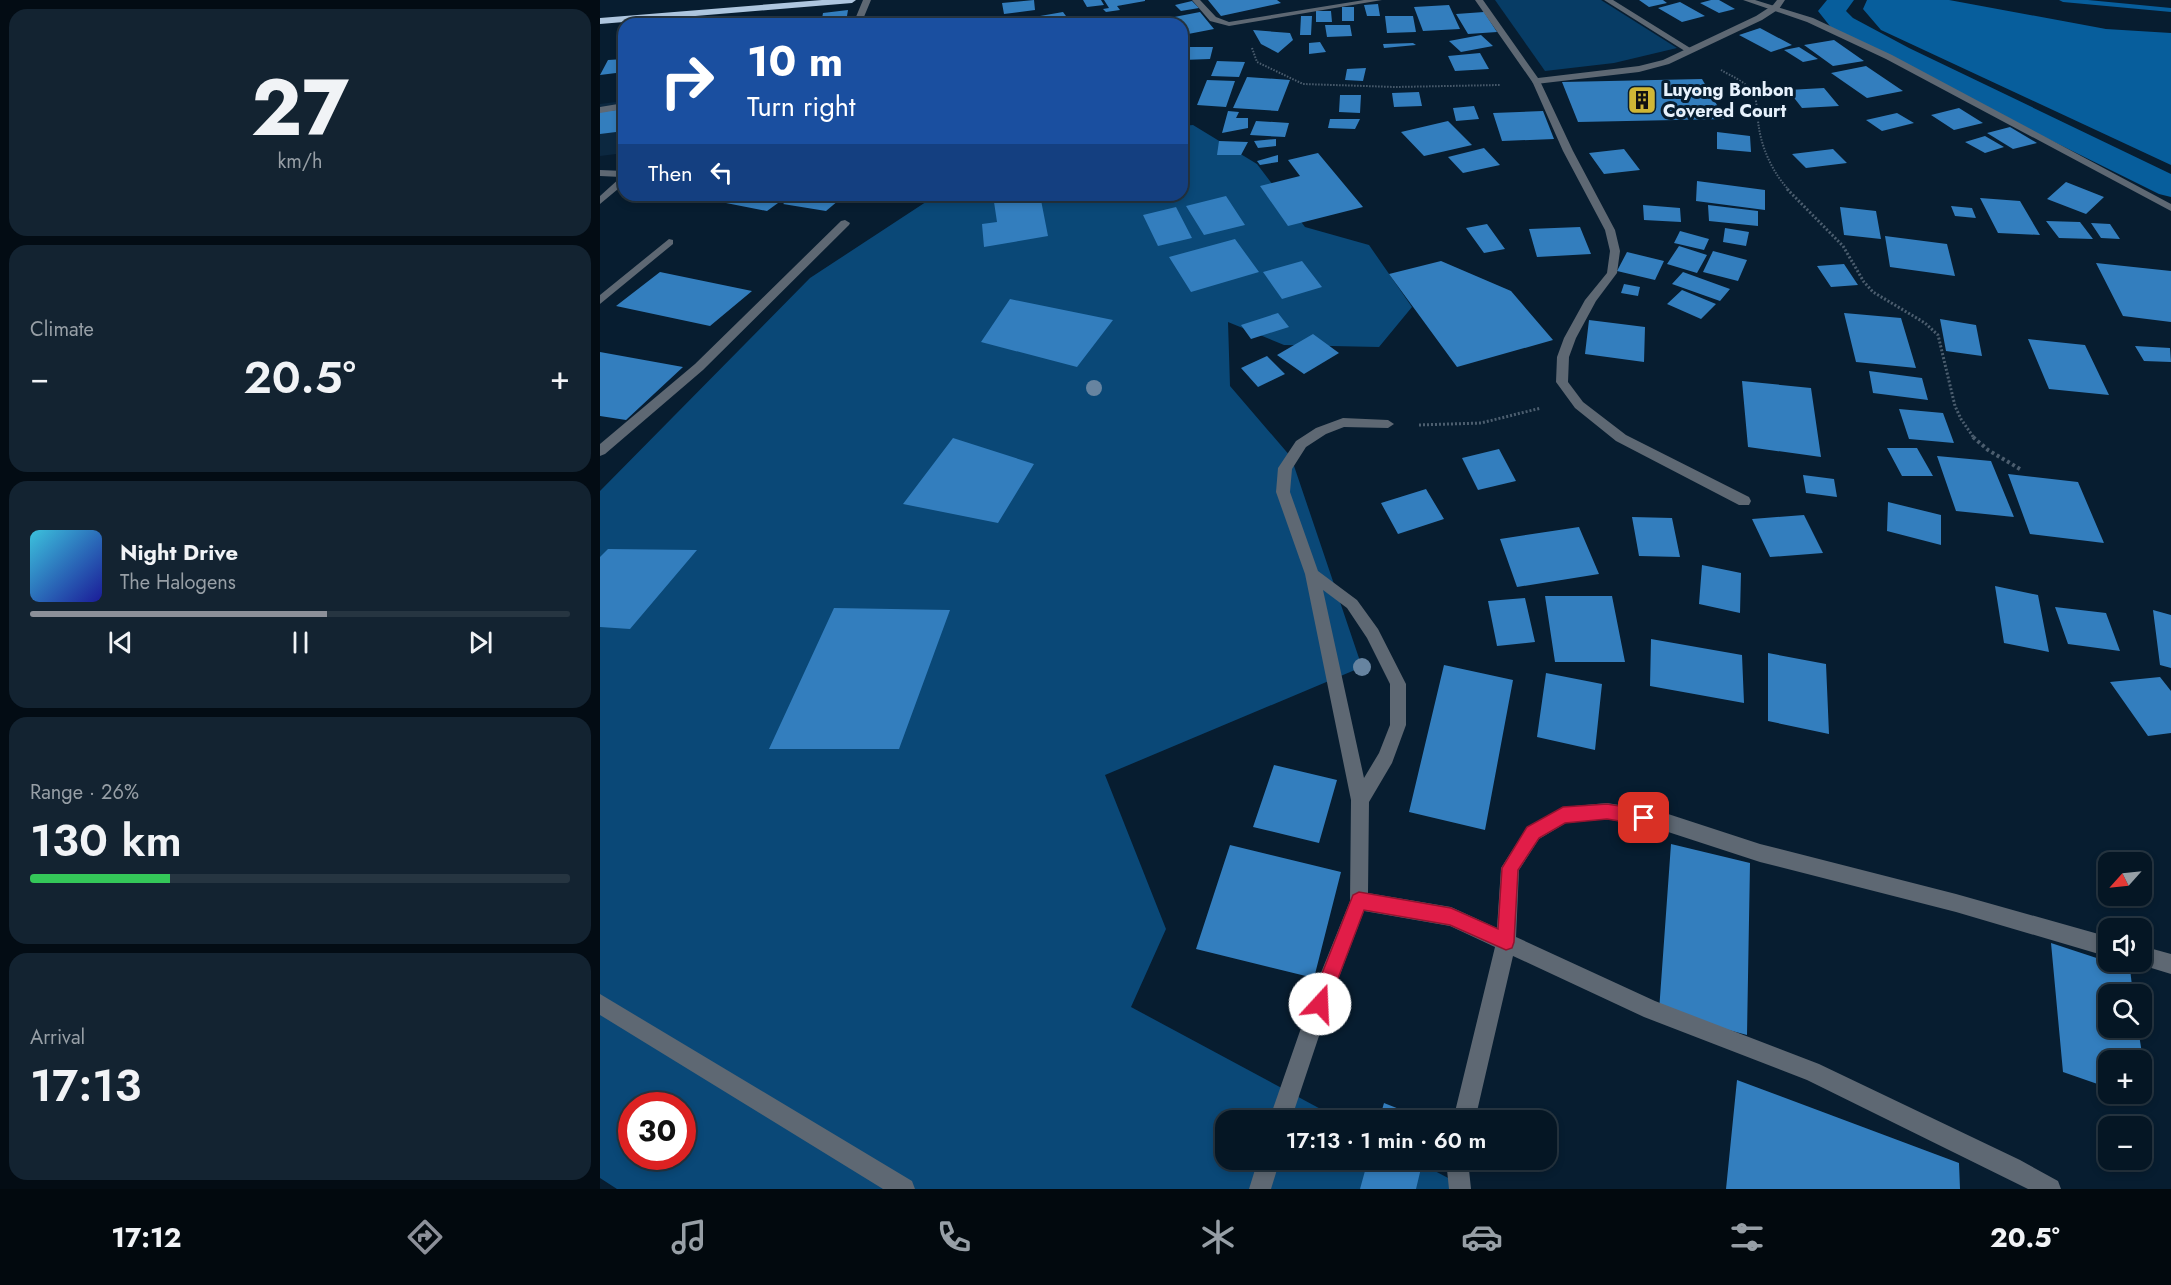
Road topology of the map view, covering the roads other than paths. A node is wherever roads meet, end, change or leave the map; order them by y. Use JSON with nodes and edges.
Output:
{"nodes":[{"id":1,"x":852,"y":0,"type":"edge"},
{"id":2,"x":867,"y":0,"type":"edge"},
{"id":3,"x":1196,"y":0,"type":"edge"},
{"id":4,"x":1378,"y":0,"type":"edge"},
{"id":5,"x":1479,"y":0,"type":"edge"},
{"id":6,"x":1608,"y":0,"type":"edge"},
{"id":7,"x":1747,"y":0,"type":"edge"},
{"id":8,"x":837,"y":1,"type":"edge"},
{"id":9,"x":1778,"y":4,"type":"edge"},
{"id":10,"x":636,"y":18,"type":"edge"},
{"id":11,"x":860,"y":18,"type":"edge"},
{"id":12,"x":618,"y":19,"type":"edge"},
{"id":13,"x":600,"y":21,"type":"edge"},
{"id":14,"x":1691,"y":51,"type":"junction"},
{"id":15,"x":1536,"y":81,"type":"junction"},
{"id":16,"x":618,"y":107,"type":"edge"},
{"id":17,"x":600,"y":110,"type":"edge"},
{"id":18,"x":600,"y":173,"type":"edge"},
{"id":19,"x":618,"y":174,"type":"edge"},
{"id":20,"x":618,"y":184,"type":"edge"},
{"id":21,"x":600,"y":201,"type":"edge"},
{"id":22,"x":2171,"y":208,"type":"edge"},
{"id":23,"x":845,"y":223,"type":"dead end"},
{"id":24,"x":669,"y":242,"type":"dead end"},
{"id":25,"x":600,"y":301,"type":"edge"},
{"id":26,"x":1388,"y":424,"type":"road end"},
{"id":27,"x":600,"y":451,"type":"edge"},
{"id":28,"x":1744,"y":501,"type":"dead end"},
{"id":29,"x":1312,"y":574,"type":"junction"},
{"id":30,"x":1360,"y":800,"type":"junction"},
{"id":31,"x":1359,"y":901,"type":"junction"},
{"id":32,"x":1506,"y":942,"type":"junction"},
{"id":33,"x":2098,"y":944,"type":"edge"},
{"id":34,"x":2152,"y":959,"type":"edge"},
{"id":35,"x":2171,"y":964,"type":"edge"},
{"id":36,"x":600,"y":1004,"type":"edge"},
{"id":37,"x":1283,"y":1110,"type":"edge"},
{"id":38,"x":1466,"y":1110,"type":"edge"},
{"id":39,"x":1266,"y":1170,"type":"edge"},
{"id":40,"x":1458,"y":1170,"type":"edge"},
{"id":41,"x":904,"y":1189,"type":"edge"},
{"id":42,"x":1260,"y":1189,"type":"edge"},
{"id":43,"x":1460,"y":1189,"type":"edge"},
{"id":44,"x":2049,"y":1189,"type":"edge"}],
"edges":[{"from":1,"to":8,"type":"highway"},
{"from":2,"to":11,"type":"street"},
{"from":3,"to":4,"type":"street"},
{"from":5,"to":15,"type":"street"},
{"from":6,"to":14,"type":"street"},
{"from":7,"to":9,"type":"street"},
{"from":8,"to":10,"type":"highway"},
{"from":9,"to":14,"type":"street"},
{"from":9,"to":22,"type":"street"},
{"from":12,"to":13,"type":"highway"},
{"from":14,"to":15,"type":"street"},
{"from":15,"to":28,"type":"street"},
{"from":16,"to":17,"type":"street"},
{"from":18,"to":19,"type":"street"},
{"from":20,"to":21,"type":"street"},
{"from":23,"to":27,"type":"street"},
{"from":24,"to":25,"type":"street"},
{"from":26,"to":29,"type":"street"},
{"from":29,"to":30,"type":"street"},
{"from":29,"to":30,"type":"street"},
{"from":30,"to":31,"type":"street"},
{"from":31,"to":32,"type":"street"},
{"from":31,"to":37,"type":"street"},
{"from":32,"to":33,"type":"street"},
{"from":32,"to":38,"type":"street"},
{"from":32,"to":44,"type":"street"},
{"from":34,"to":35,"type":"street"},
{"from":36,"to":41,"type":"street"},
{"from":39,"to":42,"type":"street"},
{"from":40,"to":43,"type":"street"}]}
